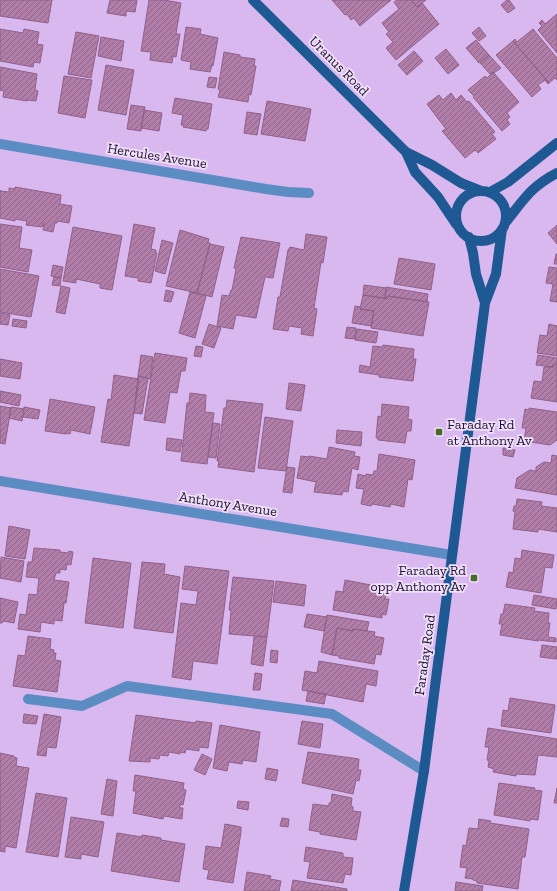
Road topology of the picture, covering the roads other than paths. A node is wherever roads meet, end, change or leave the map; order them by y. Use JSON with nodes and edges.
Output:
{"nodes":[{"id":1,"x":253,"y":0,"type":"edge"},
{"id":2,"x":557,"y":143,"type":"edge"},
{"id":3,"x":0,"y":144,"type":"edge"},
{"id":4,"x":406,"y":152,"type":"junction"},
{"id":5,"x":557,"y":173,"type":"edge"},
{"id":6,"x":486,"y":191,"type":"junction"},
{"id":7,"x":309,"y":193,"type":"dead end"},
{"id":8,"x":504,"y":226,"type":"junction"},
{"id":9,"x":459,"y":228,"type":"junction"},
{"id":10,"x":468,"y":238,"type":"junction"},
{"id":11,"x":485,"y":303,"type":"junction"},
{"id":12,"x":0,"y":481,"type":"edge"},
{"id":13,"x":452,"y":555,"type":"junction"},
{"id":14,"x":28,"y":699,"type":"dead end"},
{"id":15,"x":424,"y":771,"type":"junction"},
{"id":16,"x":404,"y":891,"type":"edge"}],
"edges":[{"from":1,"to":4,"type":"main road","name":"Uranus Road"},
{"from":2,"to":6,"type":"main road"},
{"from":3,"to":7,"type":"street","name":"Hercules Avenue"},
{"from":4,"to":6,"type":"main road","name":"Uranus Road"},
{"from":4,"to":9,"type":"main road","name":"Uranus Road"},
{"from":5,"to":8,"type":"main road","name":"Faraday Road"},
{"from":6,"to":8,"type":"main road"},
{"from":6,"to":9,"type":"main road"},
{"from":8,"to":10,"type":"main road"},
{"from":8,"to":11,"type":"main road","name":"Faraday Road"},
{"from":9,"to":10,"type":"main road"},
{"from":10,"to":11,"type":"main road","name":"Faraday Road"},
{"from":11,"to":13,"type":"main road","name":"Faraday Road"},
{"from":12,"to":13,"type":"street","name":"Anthony Avenue"},
{"from":13,"to":15,"type":"main road","name":"Faraday Road"},
{"from":14,"to":15,"type":"street"},
{"from":15,"to":16,"type":"main road","name":"Faraday Road"}]}
